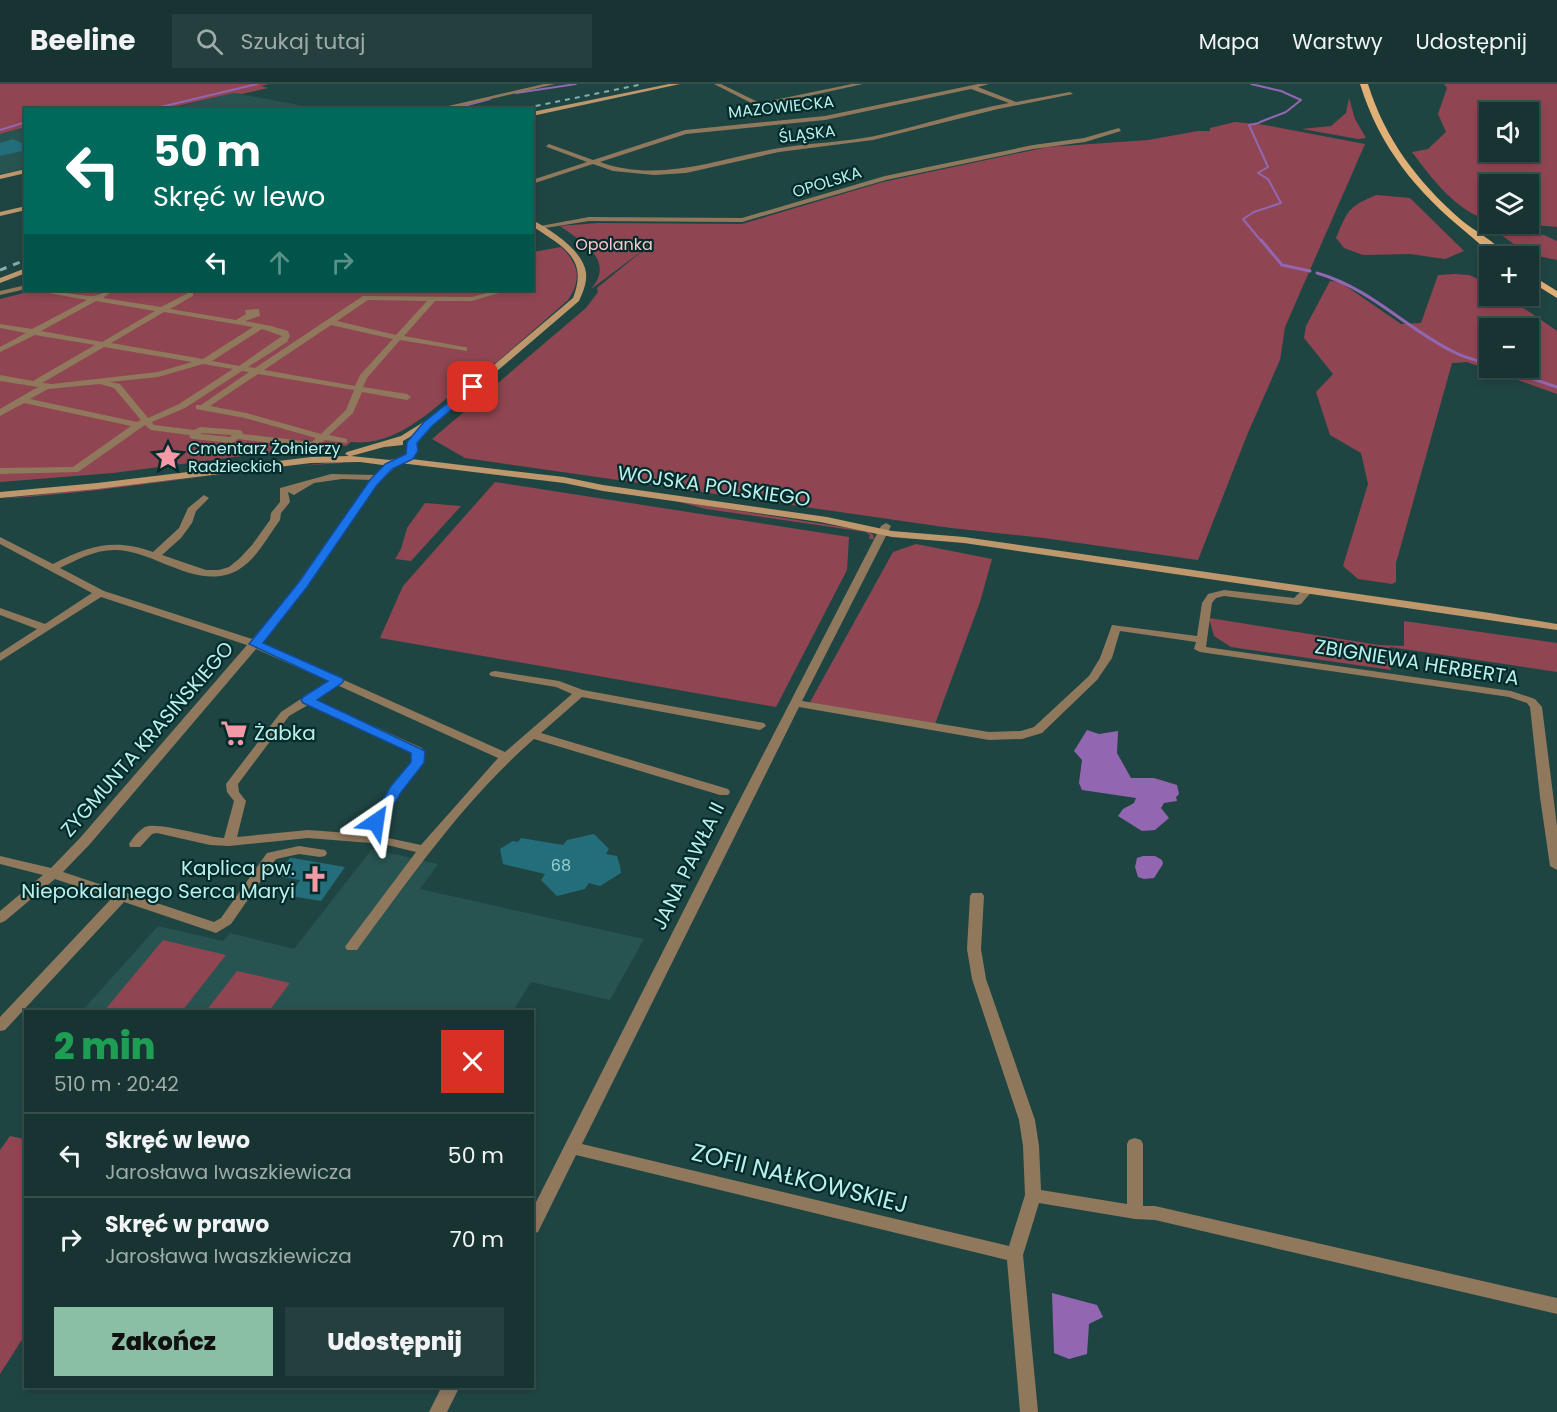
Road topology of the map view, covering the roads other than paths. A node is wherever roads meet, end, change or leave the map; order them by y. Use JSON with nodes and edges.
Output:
{"nodes":[{"id":1,"x":552,"y":84,"type":"edge"},
{"id":2,"x":677,"y":84,"type":"edge"},
{"id":3,"x":717,"y":84,"type":"edge"},
{"id":4,"x":860,"y":84,"type":"edge"},
{"id":5,"x":963,"y":84,"type":"edge"},
{"id":6,"x":986,"y":84,"type":"edge"},
{"id":7,"x":1364,"y":84,"type":"edge"},
{"id":8,"x":971,"y":87,"type":"junction"},
{"id":9,"x":1070,"y":94,"type":"dead end"},
{"id":10,"x":1015,"y":104,"type":"junction"},
{"id":11,"x":443,"y":108,"type":"edge"},
{"id":12,"x":534,"y":114,"type":"edge"},
{"id":13,"x":1119,"y":130,"type":"dead end"},
{"id":14,"x":549,"y":146,"type":"dead end"},
{"id":15,"x":592,"y":162,"type":"junction"},
{"id":16,"x":24,"y":171,"type":"edge"},
{"id":17,"x":0,"y":177,"type":"edge"},
{"id":18,"x":534,"y":181,"type":"edge"},
{"id":19,"x":24,"y":208,"type":"edge"},
{"id":20,"x":0,"y":214,"type":"edge"},
{"id":21,"x":536,"y":224,"type":"edge"},
{"id":22,"x":1490,"y":246,"type":"edge"},
{"id":23,"x":24,"y":271,"type":"edge"},
{"id":24,"x":0,"y":281,"type":"edge"},
{"id":25,"x":1539,"y":283,"type":"edge"},
{"id":26,"x":24,"y":287,"type":"edge"},
{"id":27,"x":49,"y":291,"type":"edge"},
{"id":28,"x":109,"y":291,"type":"edge"},
{"id":29,"x":501,"y":291,"type":"edge"},
{"id":30,"x":0,"y":293,"type":"edge"},
{"id":31,"x":190,"y":294,"type":"dead end"},
{"id":32,"x":1557,"y":295,"type":"edge"},
{"id":33,"x":93,"y":299,"type":"junction"},
{"id":34,"x":433,"y":299,"type":"junction"},
{"id":35,"x":265,"y":305,"type":"dead end"},
{"id":36,"x":164,"y":309,"type":"junction"},
{"id":37,"x":238,"y":322,"type":"junction"},
{"id":38,"x":330,"y":322,"type":"junction"},
{"id":39,"x":0,"y":326,"type":"edge"},
{"id":40,"x":261,"y":326,"type":"junction"},
{"id":41,"x":34,"y":332,"type":"junction"},
{"id":42,"x":399,"y":337,"type":"junction"},
{"id":43,"x":103,"y":344,"type":"junction"},
{"id":44,"x":464,"y":349,"type":"dead end"},
{"id":45,"x":0,"y":350,"type":"edge"},
{"id":46,"x":204,"y":362,"type":"junction"},
{"id":47,"x":239,"y":369,"type":"junction"},
{"id":48,"x":255,"y":371,"type":"junction"},
{"id":49,"x":0,"y":378,"type":"edge"},
{"id":50,"x":93,"y":381,"type":"junction"},
{"id":51,"x":34,"y":384,"type":"junction"},
{"id":52,"x":45,"y":387,"type":"junction"},
{"id":53,"x":358,"y":388,"type":"junction"},
{"id":54,"x":407,"y":397,"type":"dead end"},
{"id":55,"x":23,"y":400,"type":"junction"},
{"id":56,"x":182,"y":406,"type":"junction"},
{"id":57,"x":203,"y":406,"type":"junction"},
{"id":58,"x":0,"y":413,"type":"edge"},
{"id":59,"x":143,"y":423,"type":"junction"},
{"id":60,"x":428,"y":424,"type":"junction"},
{"id":61,"x":323,"y":437,"type":"junction"},
{"id":62,"x":344,"y":441,"type":"dead end"},
{"id":63,"x":392,"y":442,"type":"junction"},
{"id":64,"x":314,"y":445,"type":"junction"},
{"id":65,"x":328,"y":448,"type":"dead end"},
{"id":66,"x":371,"y":449,"type":"junction"},
{"id":67,"x":412,"y":449,"type":"junction"},
{"id":68,"x":311,"y":460,"type":"junction"},
{"id":69,"x":371,"y":460,"type":"junction"},
{"id":70,"x":398,"y":461,"type":"junction"},
{"id":71,"x":455,"y":466,"type":"junction"},
{"id":72,"x":0,"y":471,"type":"edge"},
{"id":73,"x":373,"y":480,"type":"junction"},
{"id":74,"x":0,"y":495,"type":"edge"},
{"id":75,"x":204,"y":498,"type":"dead end"},
{"id":76,"x":885,"y":529,"type":"junction"},
{"id":77,"x":0,"y":540,"type":"edge"},
{"id":78,"x":154,"y":556,"type":"junction"},
{"id":79,"x":52,"y":568,"type":"junction"},
{"id":80,"x":1308,"y":590,"type":"junction"},
{"id":81,"x":100,"y":593,"type":"junction"},
{"id":82,"x":0,"y":611,"type":"edge"},
{"id":83,"x":1557,"y":627,"type":"edge"},
{"id":84,"x":45,"y":628,"type":"junction"},
{"id":85,"x":255,"y":644,"type":"junction"},
{"id":86,"x":1201,"y":644,"type":"junction"},
{"id":87,"x":0,"y":658,"type":"edge"},
{"id":88,"x":495,"y":674,"type":"dead end"},
{"id":89,"x":338,"y":680,"type":"junction"},
{"id":90,"x":580,"y":693,"type":"junction"},
{"id":91,"x":307,"y":700,"type":"junction"},
{"id":92,"x":795,"y":703,"type":"junction"},
{"id":93,"x":760,"y":726,"type":"dead end"},
{"id":94,"x":534,"y":735,"type":"junction"},
{"id":95,"x":506,"y":757,"type":"junction"},
{"id":96,"x":724,"y":792,"type":"dead end"},
{"id":97,"x":366,"y":838,"type":"junction"},
{"id":98,"x":229,"y":842,"type":"junction"},
{"id":99,"x":135,"y":844,"type":"dead end"},
{"id":100,"x":424,"y":850,"type":"junction"},
{"id":101,"x":320,"y":854,"type":"dead end"},
{"id":102,"x":0,"y":860,"type":"edge"},
{"id":103,"x":1557,"y":866,"type":"edge"},
{"id":104,"x":54,"y":873,"type":"junction"},
{"id":105,"x":122,"y":896,"type":"junction"},
{"id":106,"x":977,"y":896,"type":"dead end"},
{"id":107,"x":0,"y":918,"type":"edge"},
{"id":108,"x":352,"y":947,"type":"dead end"},
{"id":109,"x":0,"y":1026,"type":"edge"},
{"id":110,"x":1135,"y":1144,"type":"dead end"},
{"id":111,"x":573,"y":1148,"type":"junction"},
{"id":112,"x":1033,"y":1195,"type":"junction"},
{"id":113,"x":1135,"y":1212,"type":"junction"},
{"id":114,"x":534,"y":1223,"type":"edge"},
{"id":115,"x":1016,"y":1255,"type":"junction"},
{"id":116,"x":1557,"y":1306,"type":"edge"},
{"id":117,"x":450,"y":1388,"type":"edge"},
{"id":118,"x":438,"y":1412,"type":"edge"},
{"id":119,"x":1029,"y":1412,"type":"edge"}],
"edges":[{"from":1,"to":11,"type":"street"},
{"from":2,"to":12,"type":"main road"},
{"from":3,"to":4,"type":"street"},
{"from":5,"to":8,"type":"street"},
{"from":6,"to":8,"type":"street","name":"MAZOWIECKA"},
{"from":7,"to":22,"type":"main road"},
{"from":8,"to":10,"type":"street"},
{"from":8,"to":15,"type":"street","name":"MAZOWIECKA"},
{"from":9,"to":10,"type":"street","name":"ŚLĄSKA"},
{"from":10,"to":15,"type":"street","name":"ŚLĄSKA"},
{"from":13,"to":21,"type":"street","name":"OPOLSKA"},
{"from":14,"to":15,"type":"street","name":"ŚLĄSKA"},
{"from":15,"to":18,"type":"street","name":"MAZOWIECKA"},
{"from":16,"to":17,"type":"main road"},
{"from":19,"to":20,"type":"main road"},
{"from":21,"to":60,"type":"main road"},
{"from":23,"to":24,"type":"main road"},
{"from":25,"to":32,"type":"main road"},
{"from":26,"to":30,"type":"street"},
{"from":27,"to":33,"type":"street"},
{"from":28,"to":33,"type":"street"},
{"from":29,"to":34,"type":"street"},
{"from":31,"to":36,"type":"street"},
{"from":33,"to":36,"type":"street"},
{"from":33,"to":41,"type":"street"},
{"from":34,"to":38,"type":"street"},
{"from":34,"to":42,"type":"street"},
{"from":35,"to":37,"type":"street"},
{"from":36,"to":37,"type":"street"},
{"from":36,"to":43,"type":"street"},
{"from":37,"to":40,"type":"street"},
{"from":38,"to":42,"type":"street"},
{"from":38,"to":48,"type":"street"},
{"from":39,"to":41,"type":"street"},
{"from":40,"to":46,"type":"street"},
{"from":40,"to":47,"type":"street"},
{"from":41,"to":43,"type":"street"},
{"from":41,"to":45,"type":"street"},
{"from":42,"to":44,"type":"street"},
{"from":42,"to":53,"type":"street"},
{"from":43,"to":46,"type":"street"},
{"from":43,"to":51,"type":"street"},
{"from":46,"to":47,"type":"street"},
{"from":46,"to":50,"type":"street"},
{"from":47,"to":48,"type":"street"},
{"from":47,"to":56,"type":"street"},
{"from":48,"to":53,"type":"street"},
{"from":48,"to":57,"type":"street"},
{"from":49,"to":51,"type":"street"},
{"from":50,"to":52,"type":"street"},
{"from":50,"to":59,"type":"street"},
{"from":51,"to":52,"type":"street"},
{"from":52,"to":55,"type":"street"},
{"from":53,"to":54,"type":"street"},
{"from":53,"to":61,"type":"street"},
{"from":55,"to":58,"type":"street"},
{"from":55,"to":59,"type":"street"},
{"from":56,"to":57,"type":"street"},
{"from":56,"to":59,"type":"street"},
{"from":57,"to":61,"type":"street"},
{"from":59,"to":64,"type":"street"},
{"from":59,"to":72,"type":"street"},
{"from":60,"to":63,"type":"main road"},
{"from":60,"to":67,"type":"main road"},
{"from":61,"to":62,"type":"street"},
{"from":61,"to":64,"type":"street"},
{"from":63,"to":66,"type":"main road"},
{"from":63,"to":67,"type":"main road","name":"WOJSKA POLSKIEGO"},
{"from":64,"to":65,"type":"street"},
{"from":66,"to":68,"type":"main road"},
{"from":66,"to":69,"type":"main road"},
{"from":67,"to":70,"type":"main road"},
{"from":67,"to":71,"type":"main road","name":"WOJSKA POLSKIEGO"},
{"from":68,"to":69,"type":"main road"},
{"from":68,"to":74,"type":"main road"},
{"from":69,"to":70,"type":"main road","name":"WOJSKA POLSKIEGO"},
{"from":69,"to":73,"type":"street"},
{"from":70,"to":71,"type":"main road","name":"WOJSKA POLSKIEGO"},
{"from":70,"to":73,"type":"street","name":"ZYGMUNTA KRASIŃSKIEGO"},
{"from":71,"to":76,"type":"main road","name":"WOJSKA POLSKIEGO"},
{"from":73,"to":78,"type":"street"},
{"from":73,"to":85,"type":"street","name":"ZYGMUNTA KRASIŃSKIEGO"},
{"from":75,"to":78,"type":"street"},
{"from":76,"to":80,"type":"main road","name":"WOJSKA POLSKIEGO"},
{"from":76,"to":92,"type":"street","name":"JANA PAWŁA II"},
{"from":77,"to":79,"type":"street"},
{"from":78,"to":79,"type":"street"},
{"from":79,"to":81,"type":"street"},
{"from":80,"to":83,"type":"main road","name":"WOJSKA POLSKIEGO"},
{"from":80,"to":86,"type":"street"},
{"from":81,"to":84,"type":"street"},
{"from":81,"to":85,"type":"street"},
{"from":82,"to":84,"type":"street"},
{"from":84,"to":87,"type":"street"},
{"from":85,"to":89,"type":"street"},
{"from":85,"to":104,"type":"street","name":"ZYGMUNTA KRASIŃSKIEGO"},
{"from":86,"to":92,"type":"street"},
{"from":86,"to":103,"type":"street","name":"ZBIGNIEWA HERBERTA"},
{"from":88,"to":90,"type":"street"},
{"from":89,"to":91,"type":"street"},
{"from":89,"to":95,"type":"street"},
{"from":90,"to":93,"type":"street"},
{"from":90,"to":94,"type":"street"},
{"from":91,"to":97,"type":"street"},
{"from":91,"to":98,"type":"street"},
{"from":92,"to":111,"type":"street","name":"JANA PAWŁA II"},
{"from":94,"to":95,"type":"street"},
{"from":94,"to":96,"type":"street"},
{"from":95,"to":100,"type":"street"},
{"from":97,"to":98,"type":"street"},
{"from":97,"to":100,"type":"street"},
{"from":98,"to":99,"type":"street"},
{"from":100,"to":108,"type":"street"},
{"from":101,"to":105,"type":"street"},
{"from":102,"to":104,"type":"street"},
{"from":104,"to":105,"type":"street"},
{"from":104,"to":107,"type":"street","name":"ZYGMUNTA KRASIŃSKIEGO"},
{"from":105,"to":109,"type":"street"},
{"from":106,"to":112,"type":"street"},
{"from":110,"to":113,"type":"street"},
{"from":111,"to":114,"type":"street","name":"JANA PAWŁA II"},
{"from":111,"to":115,"type":"street","name":"ZOFII NAŁKOWSKIEJ"},
{"from":112,"to":113,"type":"street"},
{"from":112,"to":115,"type":"street"},
{"from":113,"to":116,"type":"street"},
{"from":115,"to":119,"type":"street"},
{"from":117,"to":118,"type":"street"}]}
